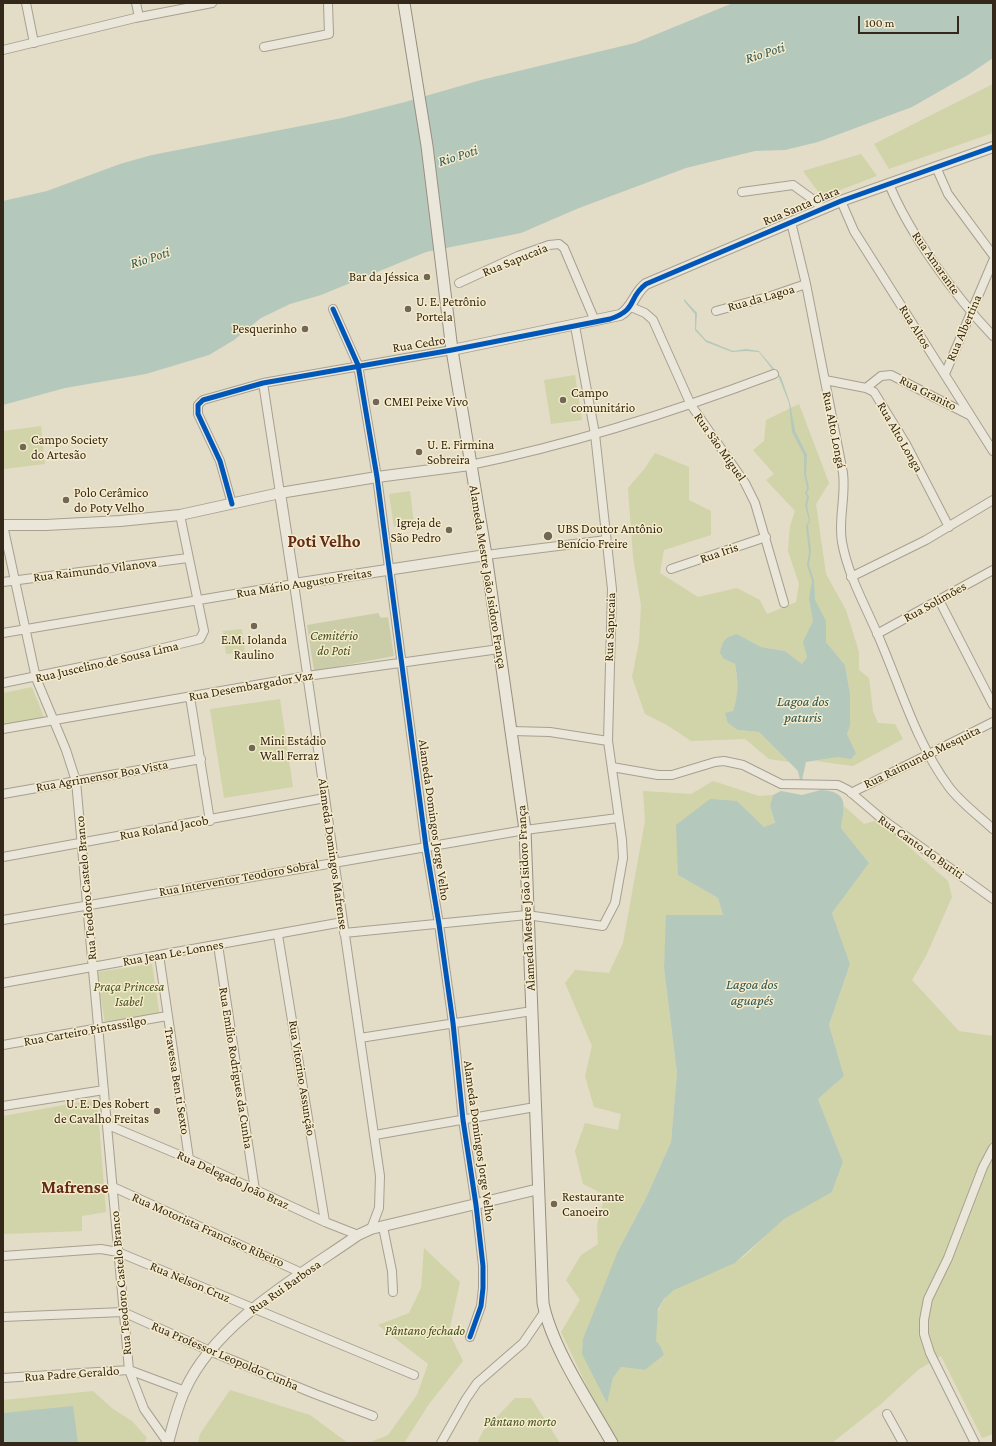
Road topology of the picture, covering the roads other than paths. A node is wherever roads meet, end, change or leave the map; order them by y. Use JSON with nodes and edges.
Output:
{"nodes":[{"id":1,"x":26,"y":3,"type":"edge"},
{"id":2,"x":136,"y":3,"type":"edge"},
{"id":3,"x":212,"y":3,"type":"edge"},
{"id":4,"x":328,"y":3,"type":"edge"},
{"id":5,"x":404,"y":3,"type":"edge"},
{"id":6,"x":192,"y":5,"type":"edge"},
{"id":7,"x":140,"y":18,"type":"junction"},
{"id":8,"x":34,"y":43,"type":"junction"},
{"id":9,"x":264,"y":47,"type":"dead end"},
{"id":10,"x":3,"y":50,"type":"edge"},
{"id":11,"x":993,"y":147,"type":"edge"},
{"id":12,"x":936,"y":166,"type":"junction"},
{"id":13,"x":889,"y":184,"type":"junction"},
{"id":14,"x":742,"y":192,"type":"dead end"},
{"id":15,"x":841,"y":201,"type":"junction"},
{"id":16,"x":822,"y":209,"type":"junction"},
{"id":17,"x":791,"y":222,"type":"junction"},
{"id":18,"x":993,"y":255,"type":"edge"},
{"id":19,"x":993,"y":261,"type":"edge"},
{"id":20,"x":459,"y":283,"type":"dead end"},
{"id":21,"x":806,"y":284,"type":"junction"},
{"id":22,"x":631,"y":307,"type":"junction"},
{"id":23,"x":333,"y":309,"type":"dead end"},
{"id":24,"x":716,"y":310,"type":"dead end"},
{"id":25,"x":971,"y":312,"type":"junction"},
{"id":26,"x":595,"y":321,"type":"junction"},
{"id":27,"x":575,"y":326,"type":"junction"},
{"id":28,"x":993,"y":336,"type":"edge"},
{"id":29,"x":452,"y":350,"type":"junction"},
{"id":30,"x":358,"y":365,"type":"junction"},
{"id":31,"x":774,"y":374,"type":"dead end"},
{"id":32,"x":945,"y":374,"type":"junction"},
{"id":33,"x":825,"y":380,"type":"junction"},
{"id":34,"x":263,"y":383,"type":"junction"},
{"id":35,"x":866,"y":388,"type":"junction"},
{"id":36,"x":691,"y":405,"type":"junction"},
{"id":37,"x":970,"y":415,"type":"junction"},
{"id":38,"x":594,"y":434,"type":"junction"},
{"id":39,"x":993,"y":451,"type":"edge"},
{"id":40,"x":470,"y":465,"type":"junction"},
{"id":41,"x":377,"y":477,"type":"junction"},
{"id":42,"x":280,"y":493,"type":"junction"},
{"id":43,"x":993,"y":500,"type":"edge"},
{"id":44,"x":232,"y":504,"type":"junction"},
{"id":45,"x":180,"y":515,"type":"junction"},
{"id":46,"x":949,"y":527,"type":"junction"},
{"id":47,"x":3,"y":530,"type":"edge"},
{"id":48,"x":766,"y":537,"type":"junction"},
{"id":49,"x":606,"y":540,"type":"junction"},
{"id":50,"x":486,"y":555,"type":"junction"},
{"id":51,"x":188,"y":558,"type":"junction"},
{"id":52,"x":671,"y":569,"type":"dead end"},
{"id":53,"x":389,"y":570,"type":"junction"},
{"id":54,"x":993,"y":570,"type":"edge"},
{"id":55,"x":851,"y":577,"type":"junction"},
{"id":56,"x":14,"y":580,"type":"junction"},
{"id":57,"x":3,"y":582,"type":"edge"},
{"id":58,"x":294,"y":584,"type":"junction"},
{"id":59,"x":196,"y":600,"type":"junction"},
{"id":60,"x":939,"y":600,"type":"junction"},
{"id":61,"x":784,"y":603,"type":"dead end"},
{"id":62,"x":26,"y":629,"type":"junction"},
{"id":63,"x":3,"y":633,"type":"edge"},
{"id":64,"x":878,"y":634,"type":"junction"},
{"id":65,"x":499,"y":649,"type":"junction"},
{"id":66,"x":401,"y":662,"type":"junction"},
{"id":67,"x":308,"y":676,"type":"junction"},
{"id":68,"x":36,"y":678,"type":"junction"},
{"id":69,"x":3,"y":683,"type":"edge"},
{"id":70,"x":190,"y":697,"type":"junction"},
{"id":71,"x":993,"y":705,"type":"edge"},
{"id":72,"x":54,"y":719,"type":"junction"},
{"id":73,"x":993,"y":722,"type":"edge"},
{"id":74,"x":3,"y":729,"type":"edge"},
{"id":75,"x":512,"y":731,"type":"junction"},
{"id":76,"x":608,"y":741,"type":"junction"},
{"id":77,"x":929,"y":753,"type":"junction"},
{"id":78,"x":201,"y":759,"type":"junction"},
{"id":79,"x":612,"y":767,"type":"junction"},
{"id":80,"x":76,"y":781,"type":"junction"},
{"id":81,"x":850,"y":793,"type":"junction"},
{"id":82,"x":3,"y":794,"type":"edge"},
{"id":83,"x":324,"y":798,"type":"junction"},
{"id":84,"x":618,"y":818,"type":"junction"},
{"id":85,"x":210,"y":820,"type":"junction"},
{"id":86,"x":993,"y":829,"type":"edge"},
{"id":87,"x":524,"y":830,"type":"junction"},
{"id":88,"x":82,"y":842,"type":"junction"},
{"id":89,"x":426,"y":847,"type":"junction"},
{"id":90,"x":3,"y":857,"type":"edge"},
{"id":91,"x":334,"y":862,"type":"junction"},
{"id":92,"x":993,"y":899,"type":"edge"},
{"id":93,"x":87,"y":904,"type":"junction"},
{"id":94,"x":527,"y":915,"type":"junction"},
{"id":95,"x":3,"y":920,"type":"edge"},
{"id":96,"x":342,"y":922,"type":"junction"},
{"id":97,"x":439,"y":924,"type":"junction"},
{"id":98,"x":344,"y":933,"type":"junction"},
{"id":99,"x":278,"y":935,"type":"junction"},
{"id":100,"x":218,"y":945,"type":"junction"},
{"id":101,"x":160,"y":955,"type":"junction"},
{"id":102,"x":94,"y":967,"type":"junction"},
{"id":103,"x":3,"y":983,"type":"edge"},
{"id":104,"x":532,"y":1011,"type":"junction"},
{"id":105,"x":167,"y":1016,"type":"junction"},
{"id":106,"x":453,"y":1023,"type":"junction"},
{"id":107,"x":98,"y":1029,"type":"junction"},
{"id":108,"x":360,"y":1038,"type":"junction"},
{"id":109,"x":3,"y":1046,"type":"edge"},
{"id":110,"x":104,"y":1090,"type":"junction"},
{"id":111,"x":3,"y":1106,"type":"edge"},
{"id":112,"x":535,"y":1107,"type":"junction"},
{"id":113,"x":463,"y":1120,"type":"junction"},
{"id":114,"x":108,"y":1125,"type":"junction"},
{"id":115,"x":375,"y":1135,"type":"junction"},
{"id":116,"x":993,"y":1148,"type":"edge"},
{"id":117,"x":189,"y":1159,"type":"junction"},
{"id":118,"x":113,"y":1187,"type":"junction"},
{"id":119,"x":540,"y":1189,"type":"junction"},
{"id":120,"x":255,"y":1190,"type":"junction"},
{"id":121,"x":476,"y":1205,"type":"junction"},
{"id":122,"x":325,"y":1222,"type":"junction"},
{"id":123,"x":383,"y":1227,"type":"junction"},
{"id":124,"x":371,"y":1229,"type":"junction"},
{"id":125,"x":358,"y":1235,"type":"junction"},
{"id":126,"x":118,"y":1252,"type":"junction"},
{"id":127,"x":3,"y":1256,"type":"edge"},
{"id":128,"x":304,"y":1274,"type":"junction"},
{"id":129,"x":393,"y":1292,"type":"dead end"},
{"id":130,"x":251,"y":1309,"type":"junction"},
{"id":131,"x":545,"y":1311,"type":"junction"},
{"id":132,"x":123,"y":1312,"type":"junction"},
{"id":133,"x":3,"y":1317,"type":"edge"},
{"id":134,"x":470,"y":1337,"type":"dead end"},
{"id":135,"x":210,"y":1351,"type":"junction"},
{"id":136,"x":129,"y":1370,"type":"junction"},
{"id":137,"x":414,"y":1375,"type":"dead end"},
{"id":138,"x":3,"y":1378,"type":"edge"},
{"id":139,"x":185,"y":1391,"type":"junction"},
{"id":140,"x":888,"y":1414,"type":"dead end"},
{"id":141,"x":373,"y":1416,"type":"dead end"},
{"id":142,"x":168,"y":1443,"type":"edge"},
{"id":143,"x":440,"y":1443,"type":"edge"},
{"id":144,"x":612,"y":1443,"type":"edge"},
{"id":145,"x":903,"y":1443,"type":"edge"},
{"id":146,"x":975,"y":1443,"type":"edge"}],
"edges":[{"from":1,"to":8,"type":"street"},
{"from":2,"to":7,"type":"street"},
{"from":3,"to":6,"type":"street"},
{"from":4,"to":9,"type":"street"},
{"from":5,"to":29,"type":"main road","name":"Alameda Mestre João Isidoro França"},
{"from":6,"to":7,"type":"street"},
{"from":7,"to":8,"type":"street"},
{"from":8,"to":10,"type":"street"},
{"from":11,"to":12,"type":"street","name":"Rua Santa Clara"},
{"from":12,"to":13,"type":"street","name":"Rua Santa Clara"},
{"from":12,"to":18,"type":"street"},
{"from":13,"to":15,"type":"street","name":"Rua Santa Clara"},
{"from":13,"to":25,"type":"street","name":"Rua Amarante"},
{"from":14,"to":16,"type":"street"},
{"from":15,"to":16,"type":"street","name":"Rua Santa Clara"},
{"from":15,"to":32,"type":"street","name":"Rua Altos"},
{"from":16,"to":17,"type":"street","name":"Rua Santa Clara"},
{"from":17,"to":21,"type":"street","name":"Rua Alto Longá"},
{"from":17,"to":22,"type":"street","name":"Rua Santa Clara"},
{"from":19,"to":25,"type":"street","name":"Rua Albertina"},
{"from":20,"to":26,"type":"street","name":"Rua Sapucaia"},
{"from":21,"to":24,"type":"street","name":"Rua da Lagoa"},
{"from":21,"to":33,"type":"street","name":"Rua Alto Longá"},
{"from":22,"to":26,"type":"street","name":"Rua Cedro"},
{"from":22,"to":36,"type":"street","name":"Rua São Miguel"},
{"from":23,"to":30,"type":"street","name":"Alameda Domingos Jorge Velho"},
{"from":25,"to":28,"type":"street","name":"Rua Amarante"},
{"from":25,"to":32,"type":"street","name":"Rua Albertina"},
{"from":26,"to":27,"type":"street","name":"Rua Cedro"},
{"from":27,"to":29,"type":"street","name":"Rua Cedro"},
{"from":27,"to":38,"type":"street","name":"Rua Sapucaia"},
{"from":29,"to":30,"type":"street","name":"Rua Cedro"},
{"from":29,"to":40,"type":"main road","name":"Alameda Mestre João Isidoro França"},
{"from":30,"to":34,"type":"street","name":"Rua Cedro"},
{"from":30,"to":41,"type":"street","name":"Alameda Domingos Jorge Velho"},
{"from":31,"to":36,"type":"street"},
{"from":32,"to":37,"type":"street","name":"Rua Altos"},
{"from":33,"to":35,"type":"street"},
{"from":33,"to":55,"type":"street","name":"Rua Alto Longá"},
{"from":34,"to":42,"type":"street","name":"Alameda Domingos Mafrense"},
{"from":34,"to":44,"type":"street","name":"Rua Cedro"},
{"from":35,"to":37,"type":"street","name":"Rua Granito"},
{"from":35,"to":46,"type":"street","name":"Rua Alto Longa"},
{"from":36,"to":38,"type":"street"},
{"from":36,"to":48,"type":"street","name":"Rua São Miguel"},
{"from":37,"to":39,"type":"street","name":"Rua Altos"},
{"from":38,"to":40,"type":"street"},
{"from":38,"to":49,"type":"street","name":"Rua Sapucaia"},
{"from":40,"to":41,"type":"street"},
{"from":40,"to":50,"type":"main road","name":"Alameda Mestre João Isidoro França"},
{"from":41,"to":42,"type":"street"},
{"from":41,"to":53,"type":"street","name":"Alameda Domingos Jorge Velho"},
{"from":42,"to":44,"type":"street"},
{"from":42,"to":58,"type":"street","name":"Alameda Domingos Mafrense"},
{"from":43,"to":46,"type":"street"},
{"from":44,"to":45,"type":"street"},
{"from":45,"to":47,"type":"street"},
{"from":45,"to":51,"type":"street"},
{"from":46,"to":55,"type":"street"},
{"from":47,"to":56,"type":"street","name":"Rua Teodoro Castelo Branco"},
{"from":48,"to":52,"type":"street","name":"Rua Iris"},
{"from":48,"to":61,"type":"street","name":"Rua São Miguel"},
{"from":49,"to":50,"type":"street","name":"Rua Mário Augusto Freitas"},
{"from":49,"to":76,"type":"street","name":"Rua Sapucaia"},
{"from":50,"to":53,"type":"street","name":"Rua Mário Augusto Freitas"},
{"from":50,"to":65,"type":"main road","name":"Alameda Mestre João Isidoro França"},
{"from":51,"to":56,"type":"street","name":"Rua Raimundo Vilanova"},
{"from":51,"to":59,"type":"street"},
{"from":53,"to":58,"type":"street","name":"Rua Mário Augusto Freitas"},
{"from":53,"to":66,"type":"street","name":"Alameda Domingos Jorge Velho"},
{"from":54,"to":60,"type":"street","name":"Rua Solimões"},
{"from":55,"to":64,"type":"street","name":"Rua Alto Longá"},
{"from":56,"to":57,"type":"street","name":"Rua Raimundo Vilanova"},
{"from":56,"to":62,"type":"street","name":"Rua Teodoro Castelo Branco"},
{"from":58,"to":59,"type":"street","name":"Rua Mário Augusto Freitas"},
{"from":58,"to":67,"type":"street","name":"Alameda Domingos Mafrense"},
{"from":59,"to":62,"type":"street","name":"Rua Mário Augusto Freitas"},
{"from":59,"to":68,"type":"street","name":"Rua Juscelino de Sousa Lima"},
{"from":60,"to":64,"type":"street","name":"Rua Solimões"},
{"from":60,"to":71,"type":"street"},
{"from":62,"to":63,"type":"street","name":"Rua Mário Augusto Freitas"},
{"from":62,"to":68,"type":"street","name":"Rua Teodoro Castelo Branco"},
{"from":64,"to":77,"type":"street","name":"Rua Alto Longá"},
{"from":65,"to":66,"type":"street","name":"Rua Desembargador Vaz"},
{"from":65,"to":75,"type":"main road","name":"Alameda Mestre João Isidoro França"},
{"from":66,"to":67,"type":"street","name":"Rua Desembargador Vaz"},
{"from":66,"to":89,"type":"street","name":"Alameda Domingos Jorge Velho"},
{"from":67,"to":70,"type":"street","name":"Rua Desembargador Vaz"},
{"from":67,"to":83,"type":"street","name":"Alameda Domingos Mafrense"},
{"from":68,"to":69,"type":"street","name":"Rua Juscelino de Sousa Lima"},
{"from":68,"to":72,"type":"street","name":"Rua Teodoro Castelo Branco"},
{"from":70,"to":72,"type":"street","name":"Rua Desembargador Vaz"},
{"from":70,"to":78,"type":"street"},
{"from":72,"to":74,"type":"street","name":"Rua Desembargador Vaz"},
{"from":72,"to":80,"type":"street","name":"Rua Teodoro Castelo Branco"},
{"from":73,"to":77,"type":"street","name":"Rua Raimundo Mesquita"},
{"from":75,"to":76,"type":"street"},
{"from":75,"to":87,"type":"main road","name":"Alameda Mestre João Isidoro França"},
{"from":76,"to":79,"type":"street","name":"Rua Sapucaia"},
{"from":77,"to":81,"type":"street","name":"Rua Raimundo Mesquita"},
{"from":77,"to":86,"type":"street","name":"Rua Alto Longá"},
{"from":78,"to":80,"type":"street","name":"Rua Agrimensor Boa Vista"},
{"from":78,"to":85,"type":"street"},
{"from":79,"to":81,"type":"street"},
{"from":79,"to":84,"type":"street","name":"Rua Sapucaia"},
{"from":80,"to":82,"type":"street","name":"Rua Agrimensor Boa Vista"},
{"from":80,"to":88,"type":"street","name":"Rua Teodoro Castelo Branco"},
{"from":81,"to":92,"type":"street","name":"Rua Canto do Buriti"},
{"from":83,"to":85,"type":"street","name":"Rua Roland Jacob"},
{"from":83,"to":91,"type":"street","name":"Alameda Domingos Mafrense"},
{"from":84,"to":87,"type":"street","name":"Rua Interventor Teodoro Sobral"},
{"from":84,"to":94,"type":"street","name":"Rua Sapucaia"},
{"from":85,"to":88,"type":"street","name":"Rua Roland Jacob"},
{"from":87,"to":89,"type":"street","name":"Rua Interventor Teodoro Sobral"},
{"from":87,"to":94,"type":"main road","name":"Alameda Mestre João Isidoro França"},
{"from":88,"to":90,"type":"street","name":"Rua Roland Jacob"},
{"from":88,"to":93,"type":"street","name":"Rua Teodoro Castelo Branco"},
{"from":89,"to":91,"type":"street","name":"Rua Interventor Teodoro Sobral"},
{"from":89,"to":97,"type":"street","name":"Alameda Domingos Jorge Velho"},
{"from":91,"to":93,"type":"street","name":"Rua Interventor Teodoro Sobral"},
{"from":91,"to":96,"type":"street","name":"Alameda Domingos Mafrense"},
{"from":93,"to":95,"type":"street","name":"Rua Interventor Teodoro Sobral"},
{"from":93,"to":102,"type":"street","name":"Rua Teodoro Castelo Branco"},
{"from":94,"to":97,"type":"street"},
{"from":94,"to":104,"type":"main road","name":"Alameda Mestre João Isidoro França"},
{"from":96,"to":98,"type":"street","name":"Alameda Domingos Mafrense"},
{"from":96,"to":99,"type":"street","name":"Rua Jean Le-Lonnes"},
{"from":97,"to":98,"type":"street"},
{"from":97,"to":106,"type":"street","name":"Alameda Domingos Jorge Velho"},
{"from":98,"to":108,"type":"street","name":"Alameda Domingos Mafrense"},
{"from":99,"to":100,"type":"street","name":"Rua Jean Le-Lonnes"},
{"from":99,"to":122,"type":"street","name":"Rua Vitorino Assunção"},
{"from":100,"to":101,"type":"street","name":"Rua Jean Le-Lonnes"},
{"from":100,"to":120,"type":"street","name":"Rua Emílio Rodrigues da Cunha"},
{"from":101,"to":102,"type":"street","name":"Rua Jean Le-Lonnes"},
{"from":101,"to":105,"type":"street","name":"Travessa Ben ti Sexto"},
{"from":102,"to":103,"type":"street","name":"Rua Jean Le-Lonnes"},
{"from":102,"to":107,"type":"street","name":"Rua Teodoro Castelo Branco"},
{"from":104,"to":106,"type":"street"},
{"from":104,"to":112,"type":"main road","name":"Alameda Mestre João Isidoro França"},
{"from":105,"to":107,"type":"street","name":"Rua Carteiro Pintassilgo"},
{"from":105,"to":117,"type":"street","name":"Travessa Ben ti Sexto"},
{"from":106,"to":108,"type":"street"},
{"from":106,"to":113,"type":"street","name":"Alameda Domingos Jorge Velho"},
{"from":107,"to":109,"type":"street","name":"Rua Carteiro Pintassilgo"},
{"from":107,"to":110,"type":"street","name":"Rua Teodoro Castelo Branco"},
{"from":108,"to":115,"type":"street","name":"Alameda Domingos Mafrense"},
{"from":110,"to":111,"type":"street"},
{"from":110,"to":114,"type":"street","name":"Rua Teodoro Castelo Branco"},
{"from":112,"to":113,"type":"street"},
{"from":112,"to":119,"type":"main road","name":"Alameda Mestre João Isidoro França"},
{"from":113,"to":115,"type":"street"},
{"from":113,"to":121,"type":"street","name":"Alameda Domingos Jorge Velho"},
{"from":114,"to":117,"type":"street","name":"Rua Delegado João Braz"},
{"from":114,"to":118,"type":"street","name":"Rua Teodoro Castelo Branco"},
{"from":115,"to":124,"type":"street","name":"Alameda Domingos Mafrense"},
{"from":116,"to":146,"type":"street"},
{"from":117,"to":120,"type":"street","name":"Rua Delegado João Braz"},
{"from":118,"to":126,"type":"street","name":"Rua Teodoro Castelo Branco"},
{"from":118,"to":128,"type":"street","name":"Rua Motorista Francisco Ribeiro"},
{"from":119,"to":121,"type":"street","name":"Rua Rui Barbosa"},
{"from":119,"to":131,"type":"main road","name":"Alameda Mestre João Isidoro França"},
{"from":120,"to":122,"type":"street","name":"Rua Delegado João Braz"},
{"from":121,"to":123,"type":"street","name":"Rua Rui Barbosa"},
{"from":121,"to":134,"type":"street","name":"Alameda Domingos Jorge Velho"},
{"from":122,"to":125,"type":"street","name":"Rua Delegado João Braz"},
{"from":123,"to":124,"type":"street","name":"Rua Rui Barbosa"},
{"from":123,"to":129,"type":"street"},
{"from":124,"to":125,"type":"street","name":"Rua Rui Barbosa"},
{"from":125,"to":128,"type":"street","name":"Rua Rui Barbosa"},
{"from":126,"to":127,"type":"street","name":"Rua Nelson Cruz"},
{"from":126,"to":130,"type":"street","name":"Rua Nelson Cruz"},
{"from":126,"to":132,"type":"street","name":"Rua Teodoro Castelo Branco"},
{"from":128,"to":130,"type":"street","name":"Rua Rui Barbosa"},
{"from":130,"to":135,"type":"street","name":"Rua Rui Barbosa"},
{"from":130,"to":137,"type":"street","name":"Rua Nelson Cruz"},
{"from":131,"to":143,"type":"street"},
{"from":131,"to":144,"type":"main road","name":"Alameda Mestre João Isidoro França"},
{"from":132,"to":133,"type":"street","name":"Rua Professor Leopoldo Cunha"},
{"from":132,"to":135,"type":"street","name":"Rua Professor Leopoldo Cunha"},
{"from":132,"to":136,"type":"street","name":"Rua Teodoro Castelo Branco"},
{"from":135,"to":139,"type":"street","name":"Rua Rui Barbosa"},
{"from":135,"to":141,"type":"street","name":"Rua Professor Leopoldo Cunha"},
{"from":136,"to":138,"type":"street","name":"Rua Padre Geraldo"},
{"from":136,"to":139,"type":"street","name":"Rua Padre Geraldo"},
{"from":136,"to":142,"type":"street","name":"Rua Teodoro Castelo Branco"},
{"from":139,"to":142,"type":"street","name":"Rua Rui Barbosa"},
{"from":140,"to":145,"type":"street"}]}
